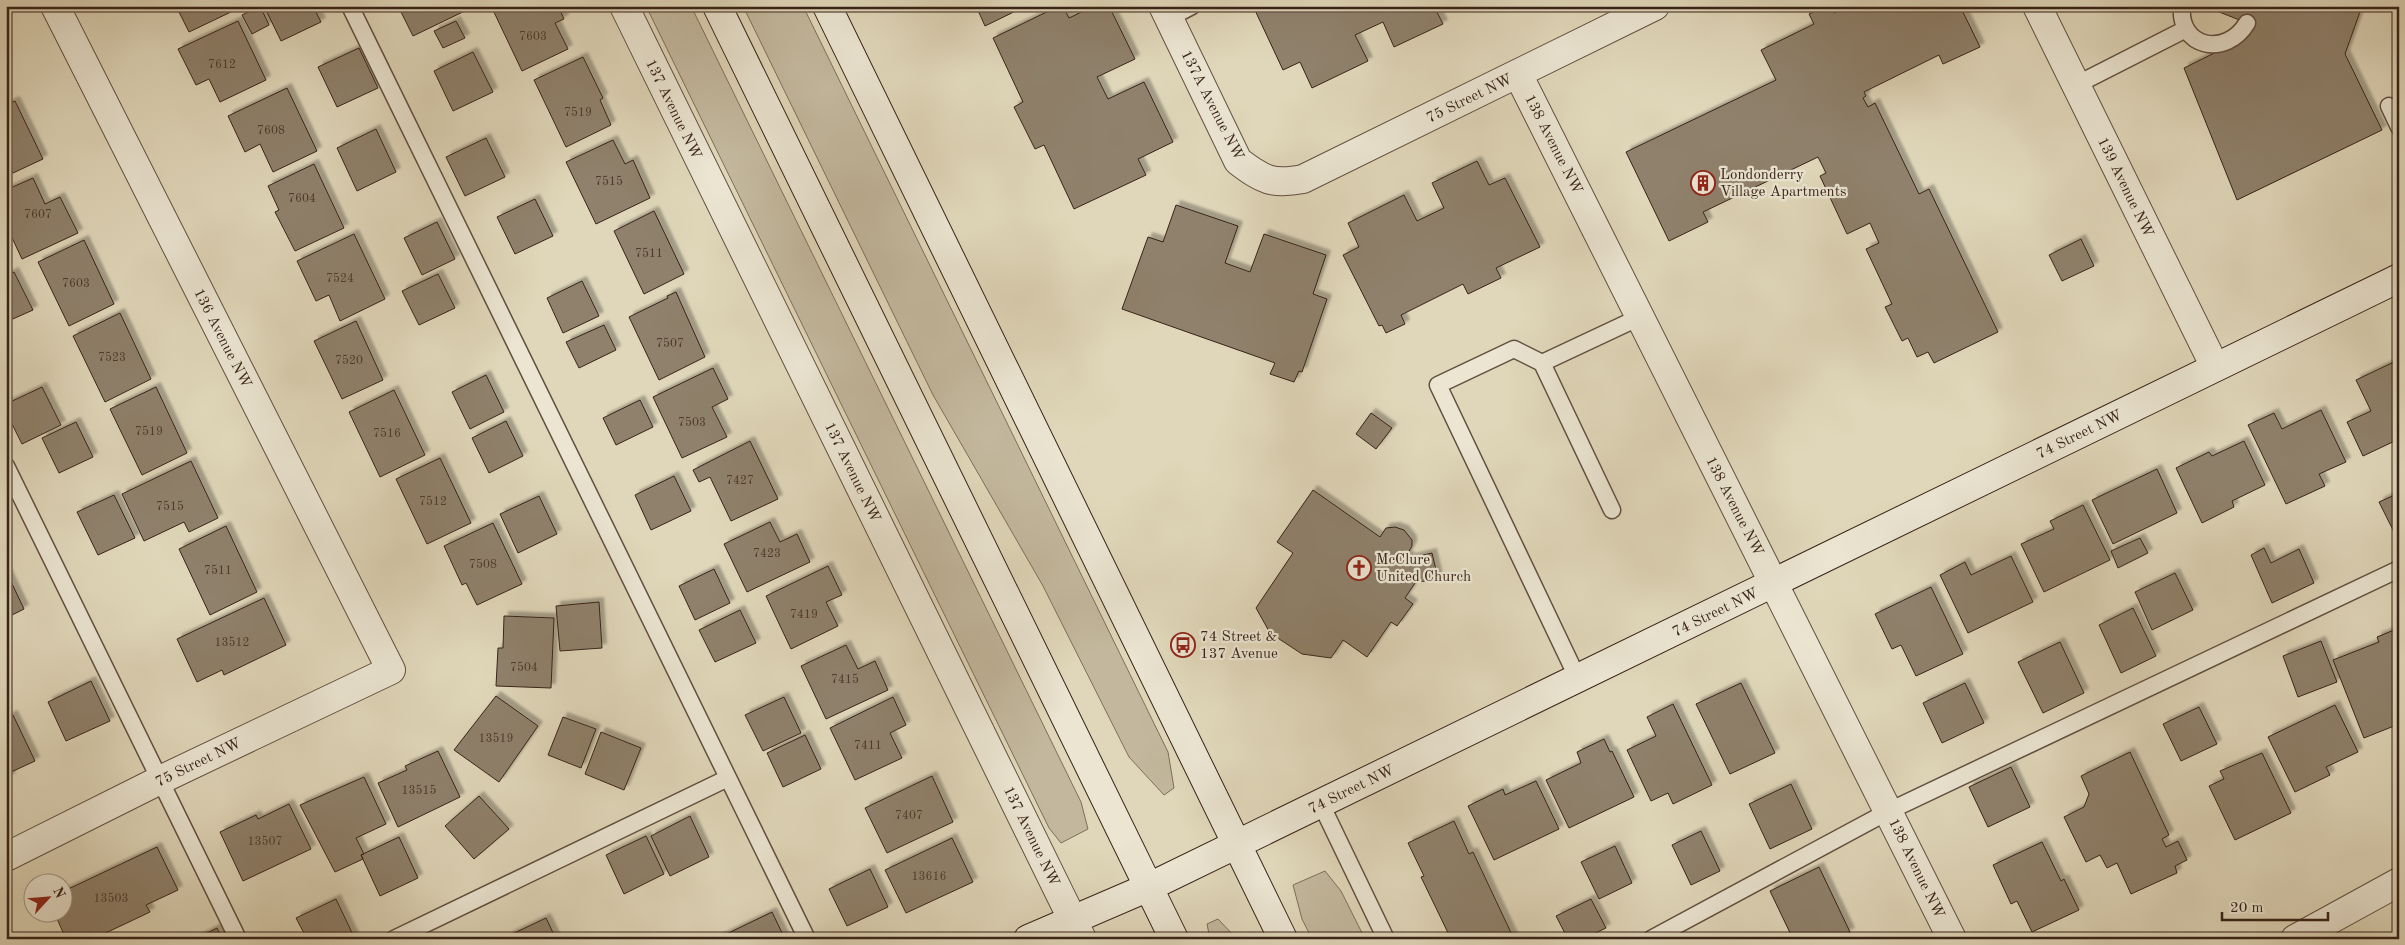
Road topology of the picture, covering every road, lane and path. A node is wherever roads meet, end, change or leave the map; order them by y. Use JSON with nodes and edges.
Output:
{"nodes":[{"id":1,"x":55,"y":6,"type":"edge"},
{"id":2,"x":350,"y":6,"type":"edge"},
{"id":3,"x":624,"y":6,"type":"edge"},
{"id":4,"x":717,"y":6,"type":"edge"},
{"id":5,"x":827,"y":6,"type":"edge"},
{"id":6,"x":1655,"y":6,"type":"edge"},
{"id":7,"x":2037,"y":6,"type":"edge"},
{"id":8,"x":2182,"y":6,"type":"edge"},
{"id":9,"x":1175,"y":10,"type":"edge"},
{"id":10,"x":2247,"y":23,"type":"dead end"},
{"id":11,"x":2186,"y":29,"type":"junction"},
{"id":12,"x":1518,"y":74,"type":"junction"},
{"id":13,"x":2076,"y":85,"type":"junction"},
{"id":14,"x":2389,"y":106,"type":"dead end"},
{"id":15,"x":2399,"y":127,"type":"edge"},
{"id":16,"x":1281,"y":183,"type":"joint"},
{"id":17,"x":2399,"y":278,"type":"edge"},
{"id":18,"x":1640,"y":317,"type":"junction"},
{"id":19,"x":1542,"y":363,"type":"junction"},
{"id":20,"x":2215,"y":367,"type":"junction"},
{"id":21,"x":6,"y":466,"type":"edge"},
{"id":22,"x":1612,"y":510,"type":"dead end"},
{"id":23,"x":2399,"y":569,"type":"edge"},
{"id":24,"x":1774,"y":583,"type":"junction"},
{"id":25,"x":390,"y":670,"type":"joint"},
{"id":26,"x":1578,"y":679,"type":"junction"},
{"id":27,"x":728,"y":778,"type":"junction"},
{"id":28,"x":160,"y":780,"type":"junction"},
{"id":29,"x":1321,"y":804,"type":"junction"},
{"id":30,"x":1888,"y":811,"type":"junction"},
{"id":31,"x":1237,"y":844,"type":"junction"},
{"id":32,"x":6,"y":857,"type":"edge"},
{"id":33,"x":2399,"y":882,"type":"edge"},
{"id":34,"x":1149,"y":887,"type":"junction"},
{"id":35,"x":1077,"y":928,"type":"edge"},
{"id":36,"x":1656,"y":938,"type":"edge"},
{"id":37,"x":238,"y":939,"type":"edge"},
{"id":38,"x":394,"y":939,"type":"edge"},
{"id":39,"x":807,"y":939,"type":"edge"},
{"id":40,"x":1028,"y":939,"type":"edge"},
{"id":41,"x":1174,"y":939,"type":"edge"},
{"id":42,"x":1283,"y":939,"type":"edge"},
{"id":43,"x":1386,"y":939,"type":"edge"},
{"id":44,"x":1952,"y":939,"type":"edge"},
{"id":45,"x":2295,"y":939,"type":"edge"}],
"edges":[{"from":1,"to":25,"type":"street","name":"136 Avenue NW"},
{"from":2,"to":27,"type":"lane"},
{"from":3,"to":35,"type":"street","name":"137 Avenue NW"},
{"from":4,"to":34,"type":"street"},
{"from":5,"to":31,"type":"street"},
{"from":6,"to":12,"type":"street","name":"75 Street NW"},
{"from":7,"to":13,"type":"street","name":"139 Avenue NW"},
{"from":8,"to":11,"type":"lane"},
{"from":9,"to":16,"type":"street","name":"137A Avenue NW"},
{"from":10,"to":11,"type":"lane"},
{"from":11,"to":13,"type":"lane"},
{"from":12,"to":16,"type":"street","name":"75 Street NW"},
{"from":12,"to":18,"type":"street","name":"138 Avenue NW"},
{"from":13,"to":20,"type":"street","name":"139 Avenue NW"},
{"from":14,"to":15,"type":"lane"},
{"from":17,"to":20,"type":"street","name":"74 Street NW"},
{"from":18,"to":19,"type":"lane"},
{"from":18,"to":24,"type":"street","name":"138 Avenue NW"},
{"from":19,"to":22,"type":"lane"},
{"from":19,"to":26,"type":"lane"},
{"from":20,"to":24,"type":"street","name":"74 Street NW"},
{"from":21,"to":28,"type":"lane"},
{"from":23,"to":30,"type":"lane"},
{"from":24,"to":26,"type":"street","name":"74 Street NW"},
{"from":24,"to":30,"type":"street","name":"138 Avenue NW"},
{"from":25,"to":28,"type":"street","name":"75 Street NW"},
{"from":26,"to":29,"type":"street","name":"74 Street NW"},
{"from":27,"to":38,"type":"lane"},
{"from":27,"to":39,"type":"lane"},
{"from":28,"to":32,"type":"street","name":"75 Street NW"},
{"from":28,"to":37,"type":"lane"},
{"from":29,"to":31,"type":"street","name":"74 Street NW"},
{"from":29,"to":43,"type":"lane"},
{"from":30,"to":36,"type":"lane"},
{"from":30,"to":44,"type":"street","name":"138 Avenue NW"},
{"from":31,"to":34,"type":"street","name":"74 Street NW"},
{"from":31,"to":42,"type":"street"},
{"from":33,"to":45,"type":"street"},
{"from":34,"to":35,"type":"street","name":"74 Street NW"},
{"from":34,"to":41,"type":"street"},
{"from":35,"to":40,"type":"street","name":"74 Street NW"}]}
